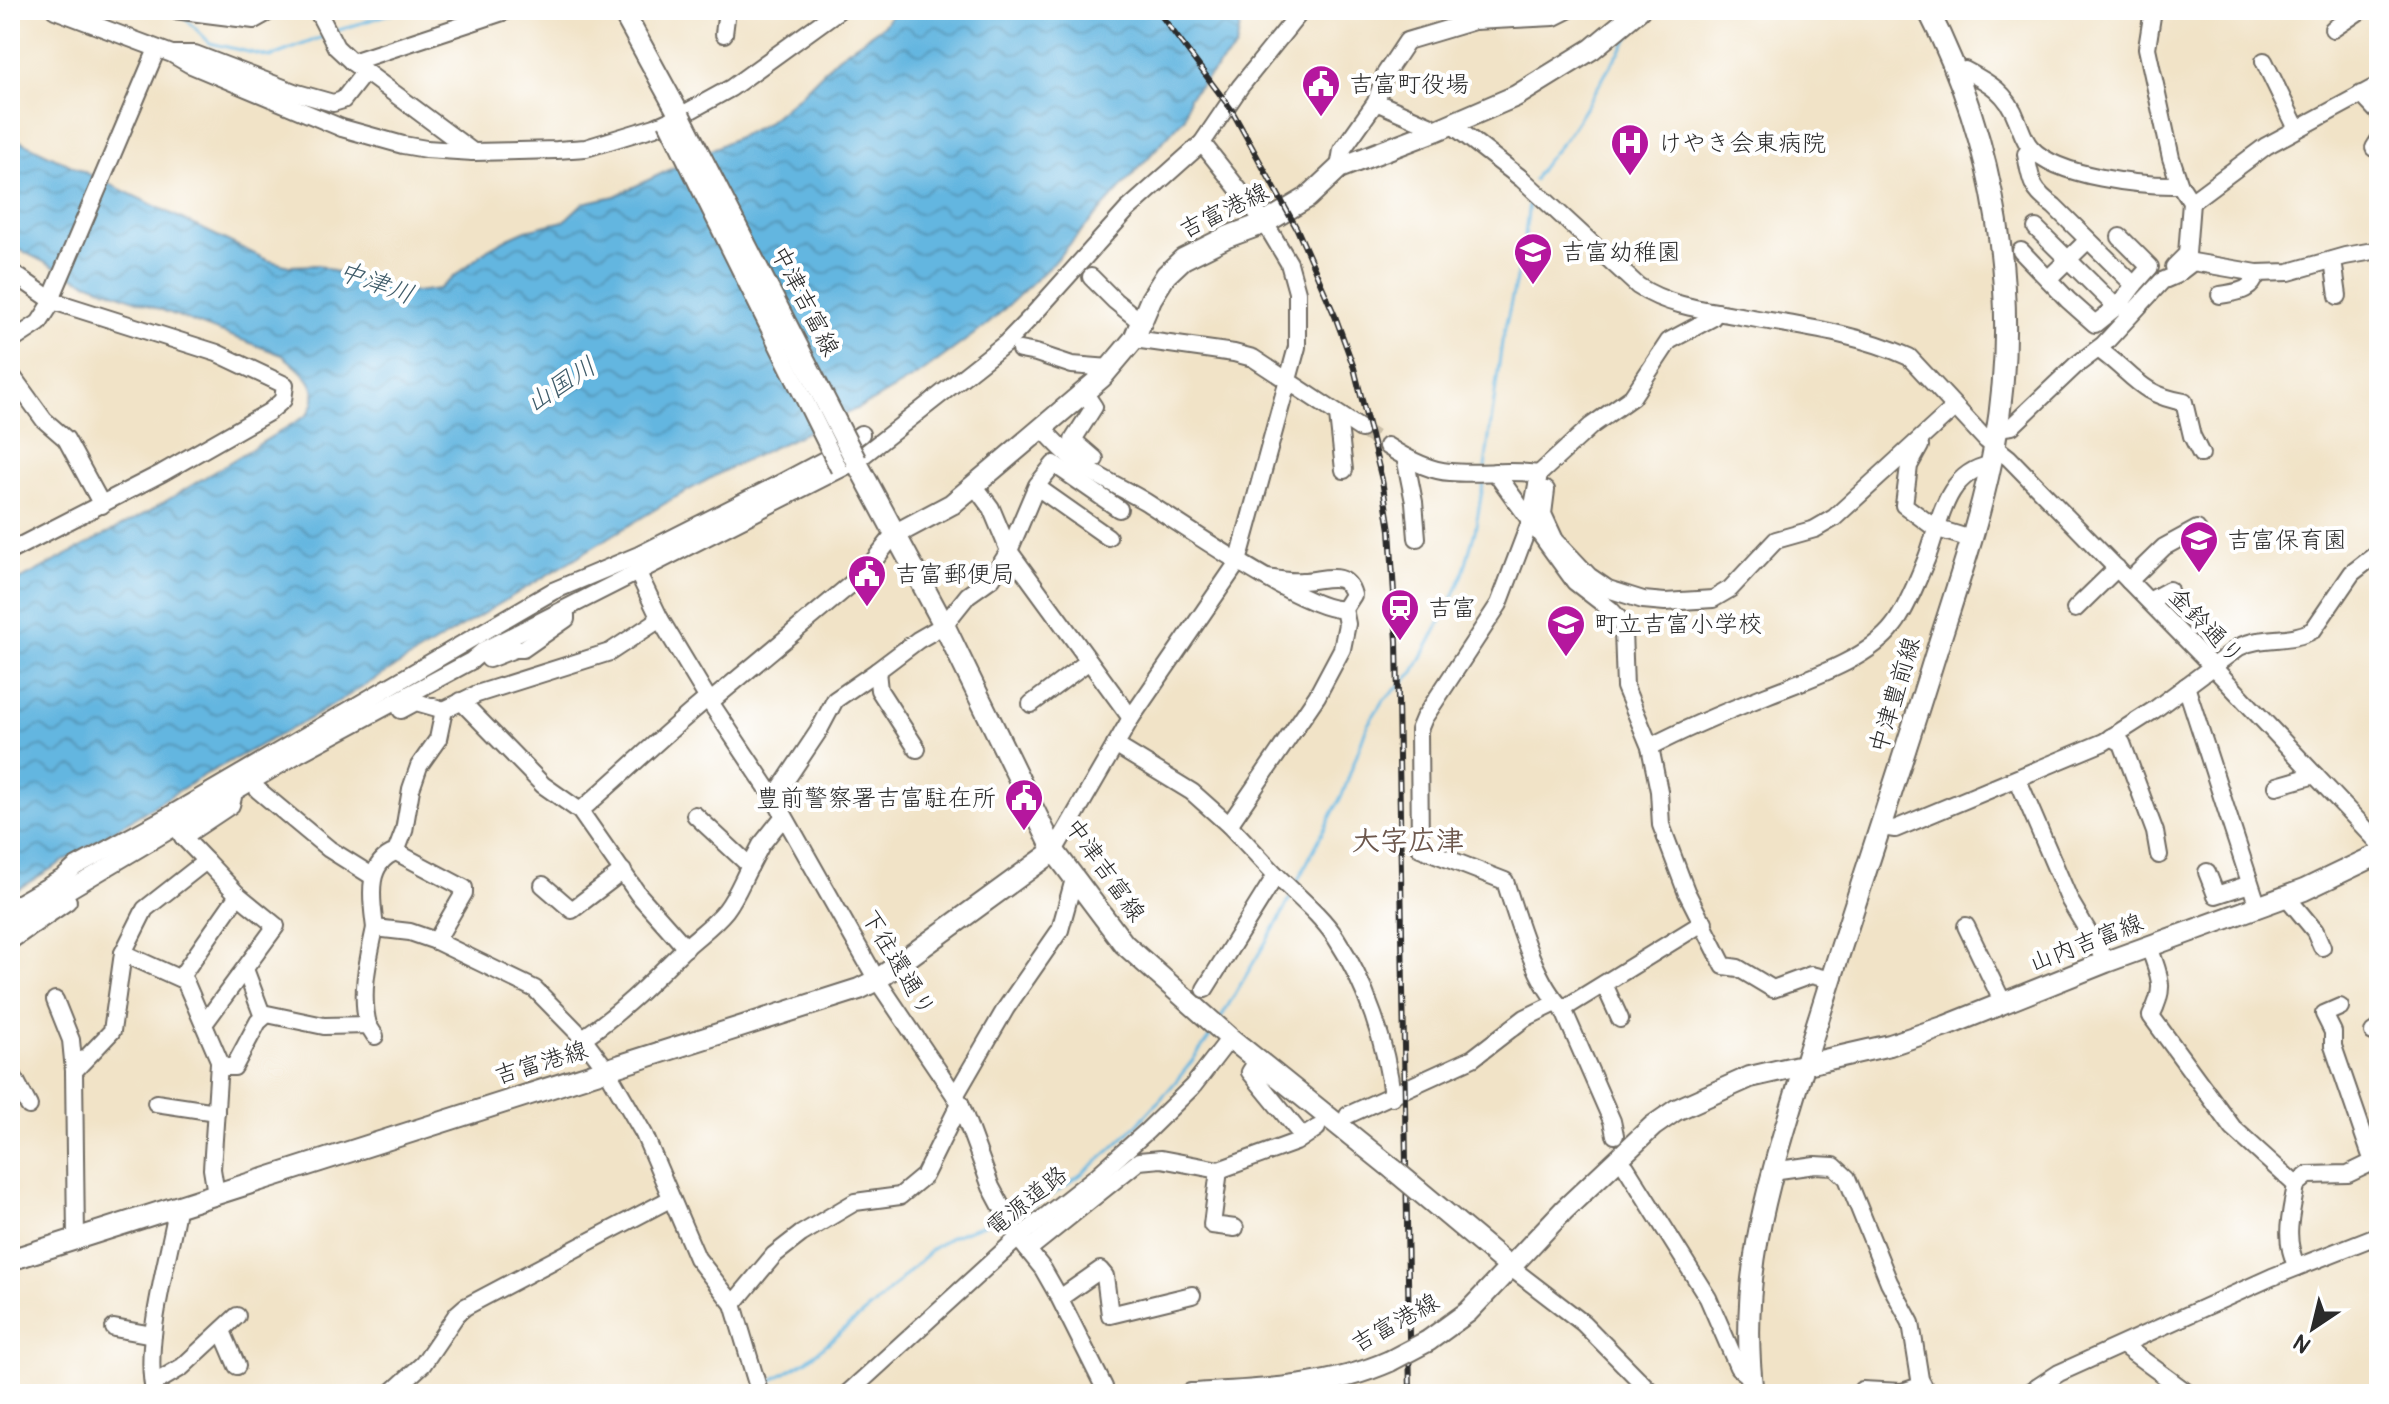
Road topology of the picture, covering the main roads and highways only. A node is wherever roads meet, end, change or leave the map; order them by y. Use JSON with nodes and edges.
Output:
{"nodes":[{"id":1,"x":622,"y":10,"type":"edge"},
{"id":2,"x":1639,"y":10,"type":"edge"},
{"id":3,"x":1928,"y":10,"type":"edge"},
{"id":4,"x":894,"y":535,"type":"junction"},
{"id":5,"x":1054,"y":851,"type":"junction"},
{"id":6,"x":2379,"y":854,"type":"edge"},
{"id":7,"x":1805,"y":1063,"type":"junction"},
{"id":8,"x":10,"y":1260,"type":"edge"},
{"id":9,"x":1510,"y":1267,"type":"junction"},
{"id":10,"x":1752,"y":1386,"type":"edge"},
{"id":11,"x":1191,"y":1394,"type":"edge"}],
"edges":[{"from":1,"to":4,"type":"main road","name":"中津吉富線","bridge":true},
{"from":2,"to":4,"type":"main road","name":"吉富港線"},
{"from":3,"to":7,"type":"main road","name":"中津豊前線"},
{"from":4,"to":5,"type":"main road","name":"中津吉富線"},
{"from":5,"to":8,"type":"main road","name":"吉富港線"},
{"from":5,"to":9,"type":"main road","name":"中津吉富線","bridge":true},
{"from":6,"to":7,"type":"main road","name":"山内吉富線"},
{"from":7,"to":9,"type":"main road"},
{"from":7,"to":10,"type":"main road","name":"中津豊前線"},
{"from":9,"to":11,"type":"main road","name":"吉富港線","bridge":true}]}
